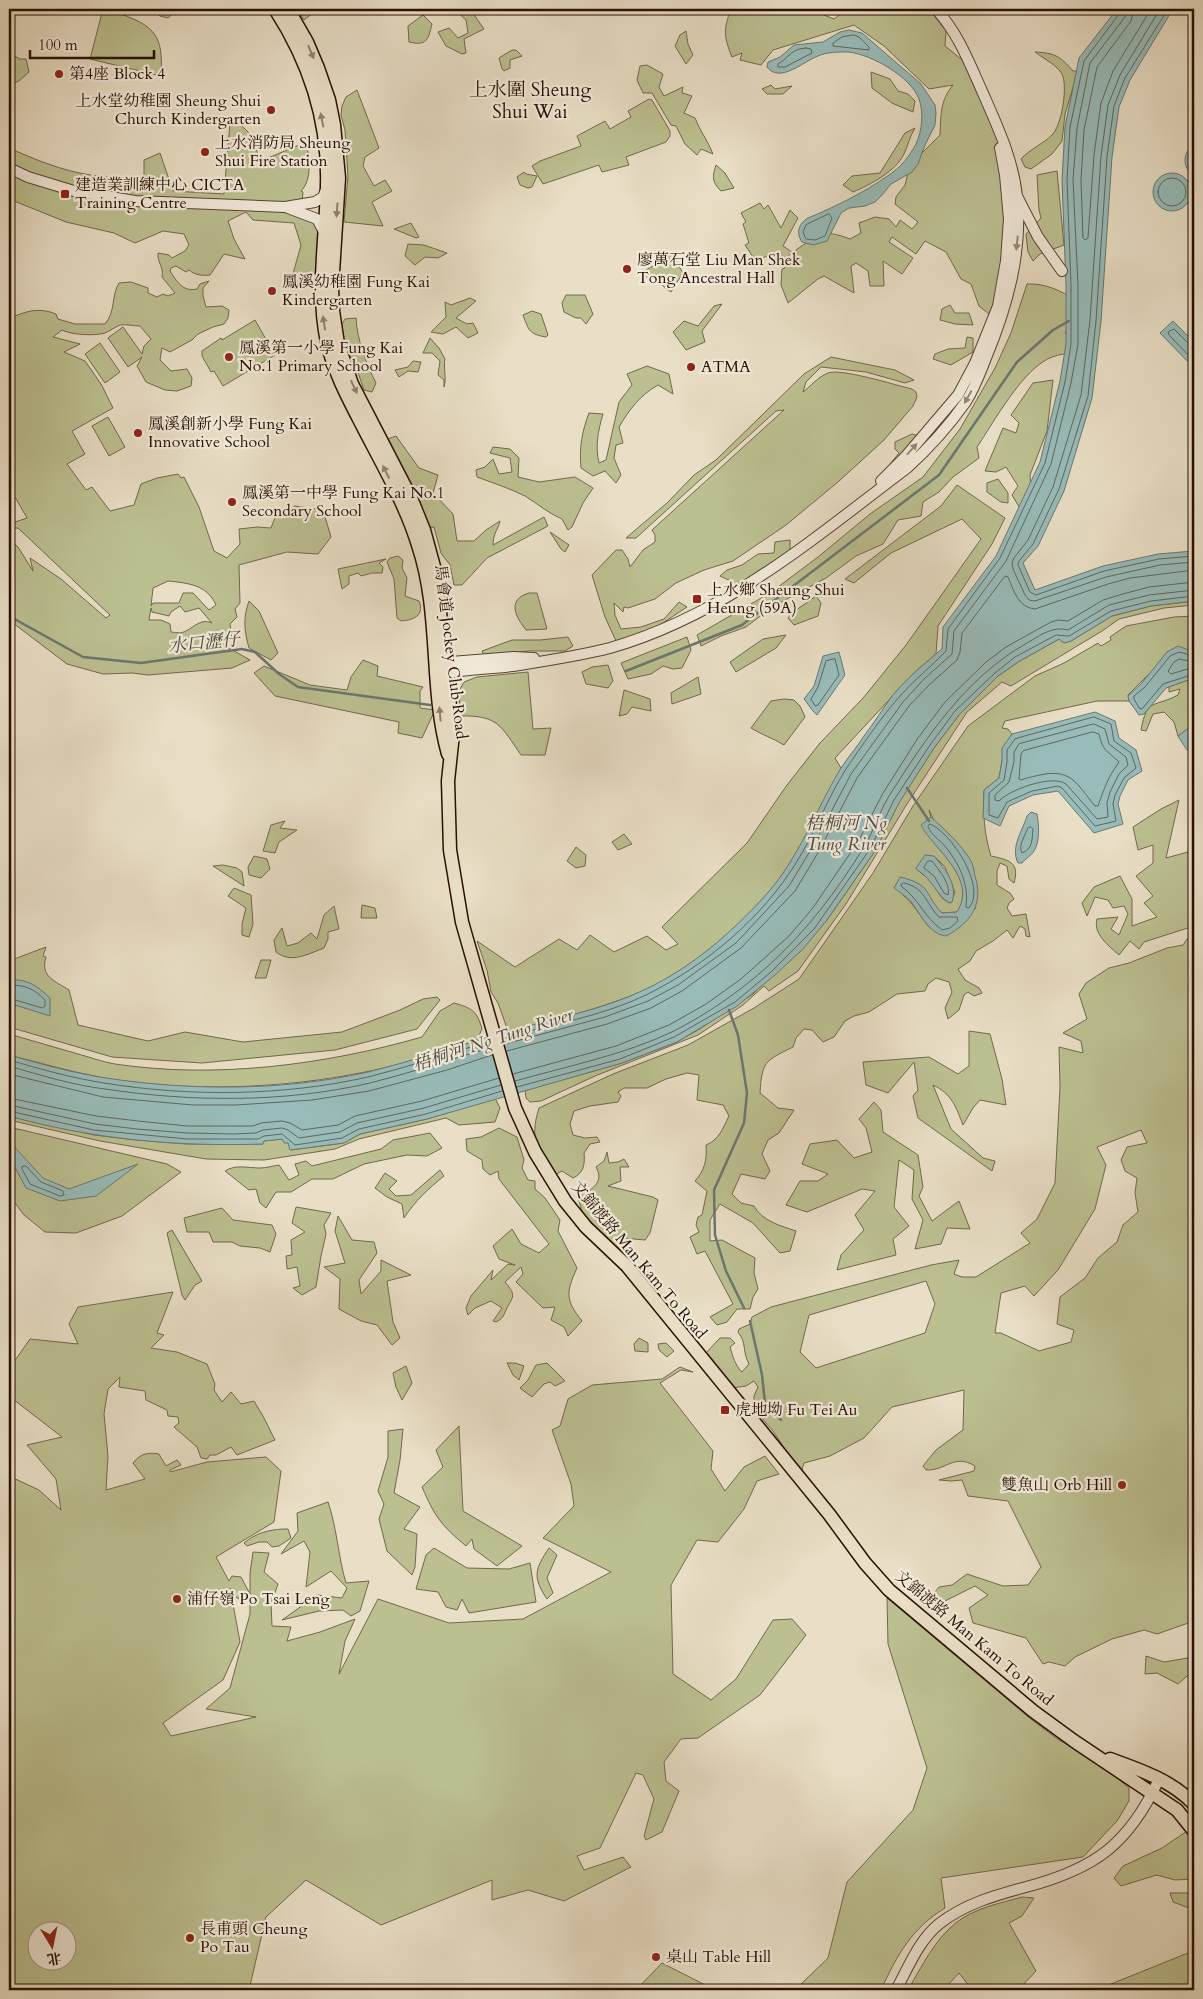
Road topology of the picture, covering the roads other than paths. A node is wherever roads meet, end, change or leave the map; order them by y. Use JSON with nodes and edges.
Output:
{"nodes":[{"id":1,"x":275,"y":9,"type":"edge"},
{"id":2,"x":288,"y":9,"type":"edge"},
{"id":3,"x":936,"y":9,"type":"edge"},
{"id":4,"x":991,"y":112,"type":"junction"},
{"id":5,"x":9,"y":168,"type":"edge"},
{"id":6,"x":327,"y":186,"type":"junction"},
{"id":7,"x":1017,"y":195,"type":"junction"},
{"id":8,"x":285,"y":207,"type":"junction"},
{"id":9,"x":325,"y":234,"type":"junction"},
{"id":10,"x":1062,"y":271,"type":"dead end"},
{"id":11,"x":854,"y":509,"type":"junction"},
{"id":12,"x":442,"y":669,"type":"junction"},
{"id":13,"x":515,"y":1108,"type":"joint"},
{"id":14,"x":1096,"y":1754,"type":"junction"},
{"id":15,"x":1159,"y":1779,"type":"junction"},
{"id":16,"x":1152,"y":1793,"type":"junction"},
{"id":17,"x":1194,"y":1804,"type":"edge"},
{"id":18,"x":1194,"y":1831,"type":"edge"},
{"id":19,"x":896,"y":1990,"type":"edge"}],
"edges":[{"from":6,"to":1,"type":"main road","name":"馬會道 Jockey Club Road","one_way":true},
{"from":2,"to":12,"type":"main road","name":"馬會道 Jockey Club Road","one_way":true},
{"from":3,"to":4,"type":"street"},
{"from":4,"to":7,"type":"street"},
{"from":11,"to":4,"type":"street","one_way":true},
{"from":5,"to":8,"type":"street"},
{"from":6,"to":8,"type":"street"},
{"from":6,"to":9,"type":"main road","name":"馬會道 Jockey Club Road"},
{"from":7,"to":10,"type":"street"},
{"from":7,"to":11,"type":"street","one_way":true},
{"from":8,"to":9,"type":"street"},
{"from":12,"to":9,"type":"main road","name":"馬會道 Jockey Club Road","one_way":true},
{"from":11,"to":12,"type":"street"},
{"from":12,"to":13,"type":"main road","name":"馬會道 Jockey Club Road"},
{"from":13,"to":14,"type":"main road","name":"文錦渡路 Man Kam To Road"},
{"from":14,"to":15,"type":"main road","name":"文錦渡路 Man Kam To Road"},
{"from":14,"to":16,"type":"main road","name":"文錦渡路 Man Kam To Road"},
{"from":15,"to":16,"type":"street"},
{"from":15,"to":17,"type":"main road","name":"文錦渡路 Man Kam To Road"},
{"from":16,"to":18,"type":"main road","name":"文錦渡路 Man Kam To Road"},
{"from":16,"to":19,"type":"street"}]}
